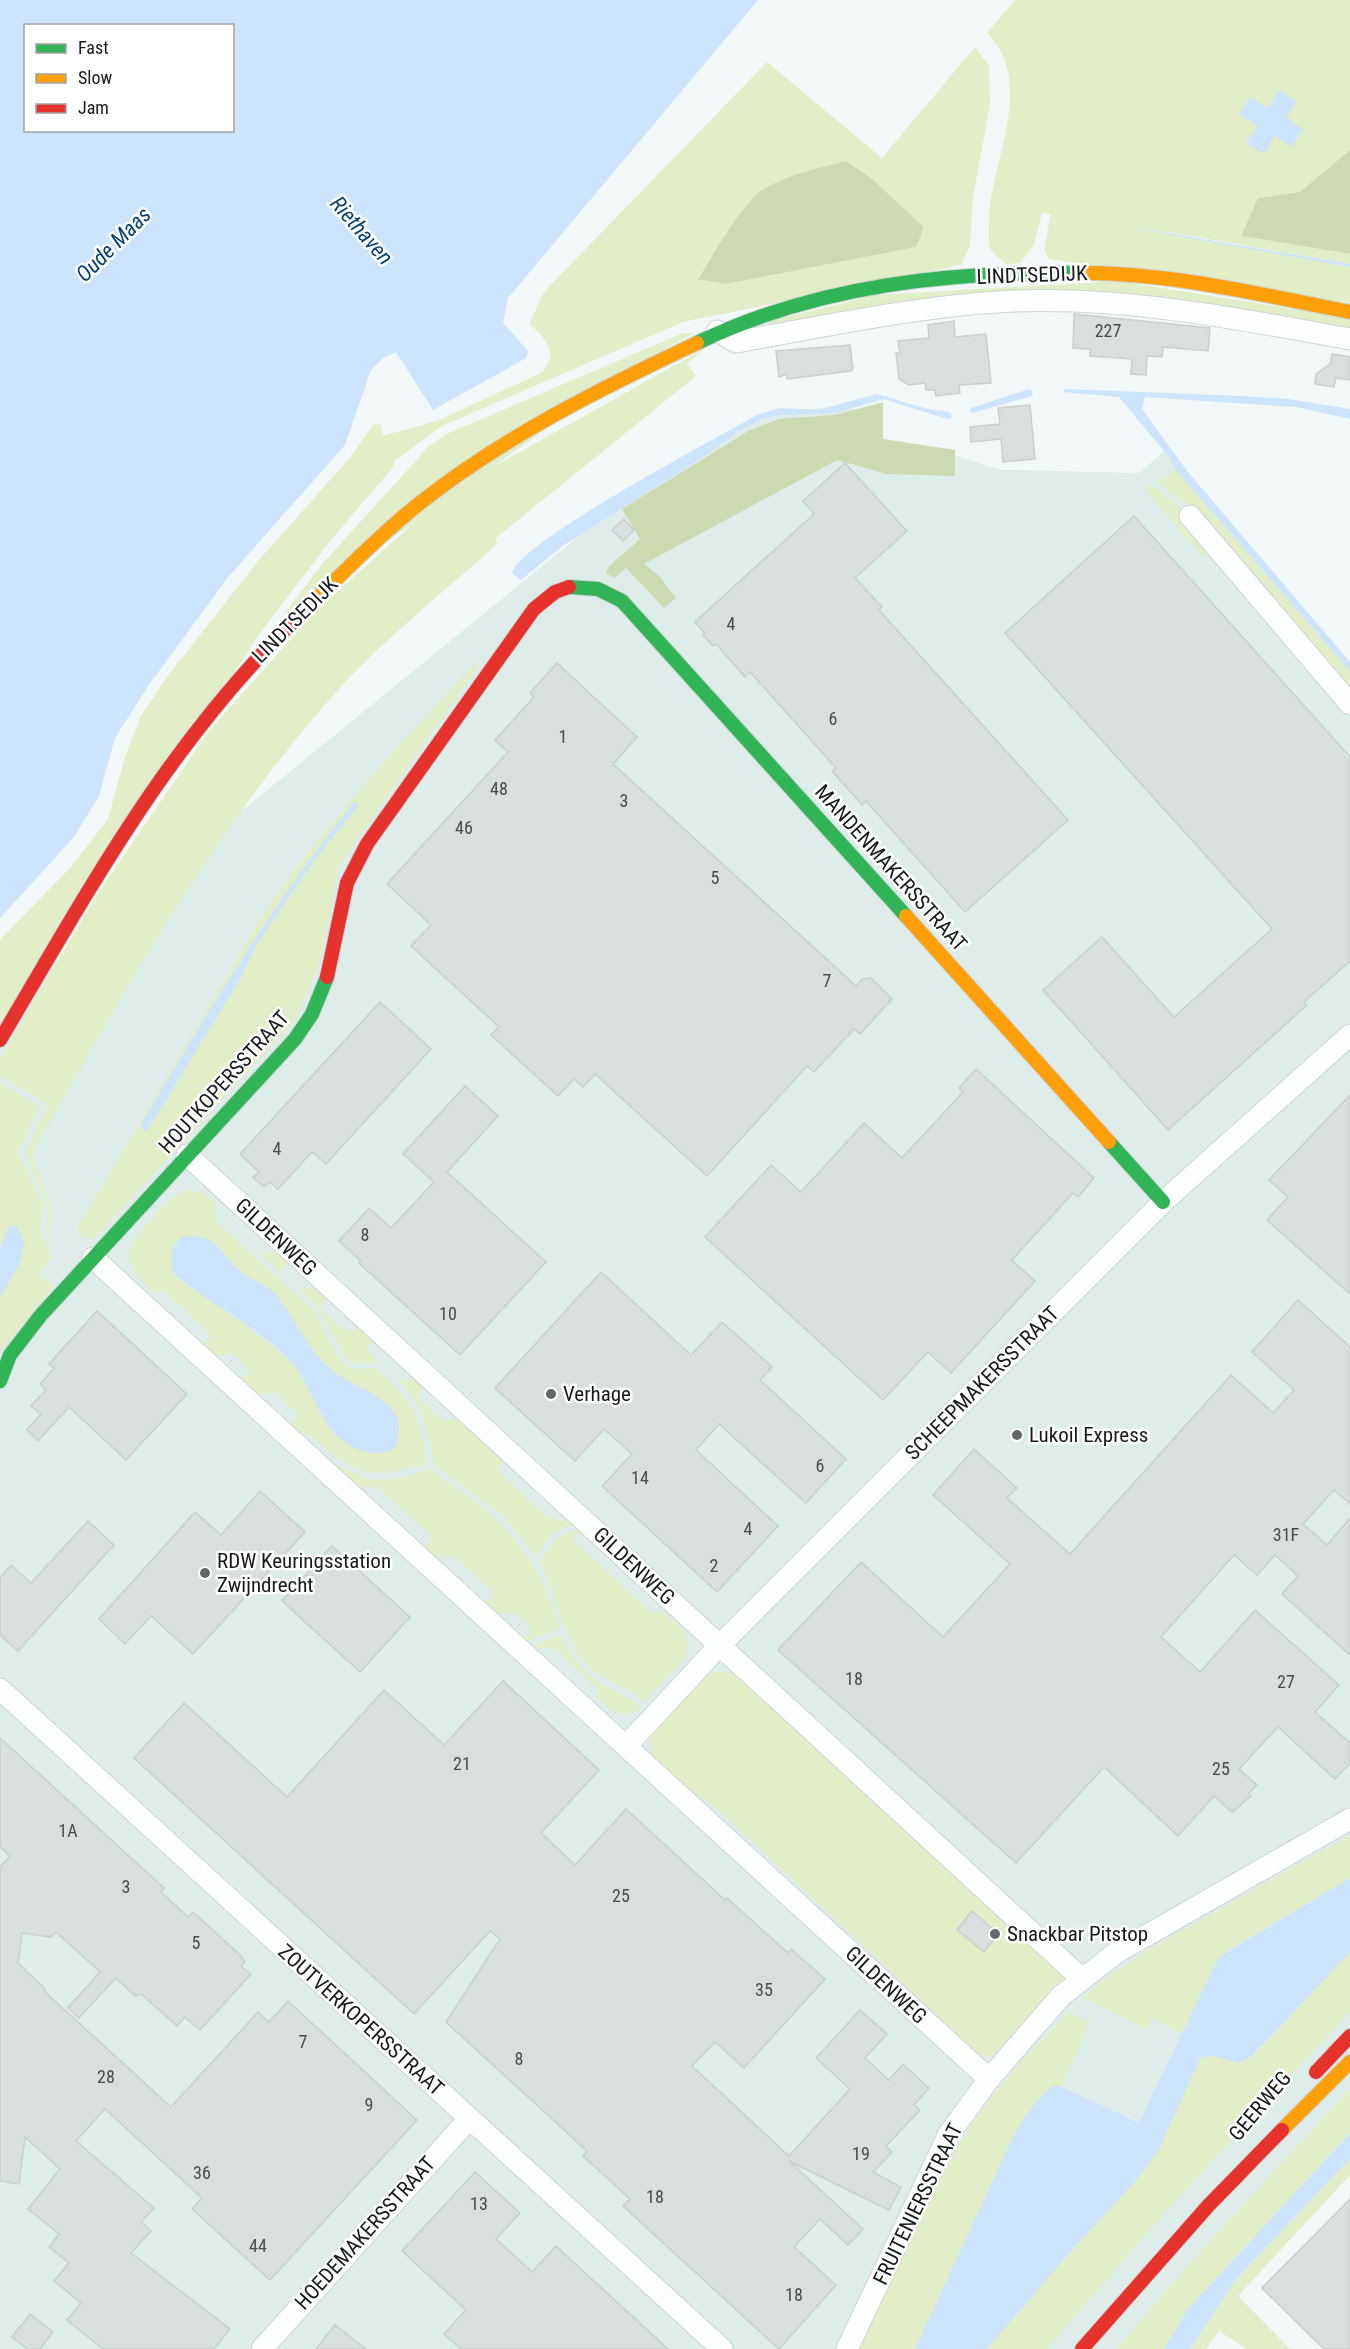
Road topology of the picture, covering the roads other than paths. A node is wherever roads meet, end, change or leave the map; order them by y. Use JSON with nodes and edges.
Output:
{"nodes":[{"id":1,"x":1350,"y":312,"type":"edge"},
{"id":2,"x":717,"y":331,"type":"junction"},
{"id":3,"x":1350,"y":339,"type":"edge"},
{"id":4,"x":1190,"y":516,"type":"dead end"},
{"id":5,"x":574,"y":585,"type":"joint"},
{"id":6,"x":1350,"y":704,"type":"edge"},
{"id":7,"x":1350,"y":1035,"type":"edge"},
{"id":8,"x":0,"y":1040,"type":"edge"},
{"id":9,"x":187,"y":1155,"type":"junction"},
{"id":10,"x":1163,"y":1202,"type":"junction"},
{"id":11,"x":93,"y":1258,"type":"junction"},
{"id":12,"x":0,"y":1381,"type":"edge"},
{"id":13,"x":720,"y":1645,"type":"junction"},
{"id":14,"x":0,"y":1689,"type":"edge"},
{"id":15,"x":627,"y":1745,"type":"junction"},
{"id":16,"x":1350,"y":1819,"type":"edge"},
{"id":17,"x":1081,"y":1978,"type":"junction"},
{"id":18,"x":1350,"y":2036,"type":"edge"},
{"id":19,"x":1350,"y":2062,"type":"edge"},
{"id":20,"x":989,"y":2079,"type":"junction"},
{"id":21,"x":1304,"y":2085,"type":"dead end"},
{"id":22,"x":1274,"y":2118,"type":"dead end"},
{"id":23,"x":469,"y":2119,"type":"junction"},
{"id":24,"x":1208,"y":2206,"type":"junction"},
{"id":25,"x":262,"y":2349,"type":"edge"},
{"id":26,"x":722,"y":2349,"type":"edge"},
{"id":27,"x":848,"y":2349,"type":"edge"},
{"id":28,"x":1082,"y":2349,"type":"edge"}],
"edges":[{"from":1,"to":2,"type":"street","name":"LINDTSEDIJK"},
{"from":2,"to":3,"type":"street","name":"LINDTSEDIJK"},
{"from":2,"to":8,"type":"street","name":"LINDTSEDIJK"},
{"from":4,"to":6,"type":"street"},
{"from":5,"to":9,"type":"street","name":"HOUTKOPERSSTRAAT"},
{"from":5,"to":10,"type":"street","name":"MANDENMAKERSSTRAAT"},
{"from":7,"to":10,"type":"street","name":"SCHEEPMAKERSSTRAAT"},
{"from":9,"to":11,"type":"street","name":"HOUTKOPERSSTRAAT"},
{"from":9,"to":13,"type":"street","name":"GILDENWEG"},
{"from":10,"to":13,"type":"street","name":"SCHEEPMAKERSSTRAAT"},
{"from":11,"to":12,"type":"street","name":"HOUTKOPERSSTRAAT"},
{"from":11,"to":15,"type":"street","name":"GILDENWEG"},
{"from":13,"to":15,"type":"street","name":"SCHEEPMAKERSSTRAAT"},
{"from":13,"to":17,"type":"street","name":"GILDENWEG"},
{"from":14,"to":23,"type":"street","name":"ZOUTVERKOPERSSTRAAT"},
{"from":15,"to":20,"type":"street","name":"GILDENWEG"},
{"from":16,"to":17,"type":"street","name":"FRUITENIERSSTRAAT"},
{"from":17,"to":20,"type":"street","name":"FRUITENIERSSTRAAT"},
{"from":18,"to":21,"type":"street","name":"GEERWEG"},
{"from":19,"to":24,"type":"street","name":"GEERWEG"},
{"from":20,"to":27,"type":"street","name":"FRUITENIERSSTRAAT"},
{"from":22,"to":24,"type":"street","name":"GEERWEG"},
{"from":23,"to":25,"type":"street","name":"HOEDEMAKERSSTRAAT"},
{"from":23,"to":26,"type":"street","name":"ZOUTVERKOPERSSTRAAT"},
{"from":24,"to":28,"type":"street","name":"GEERWEG"}]}
